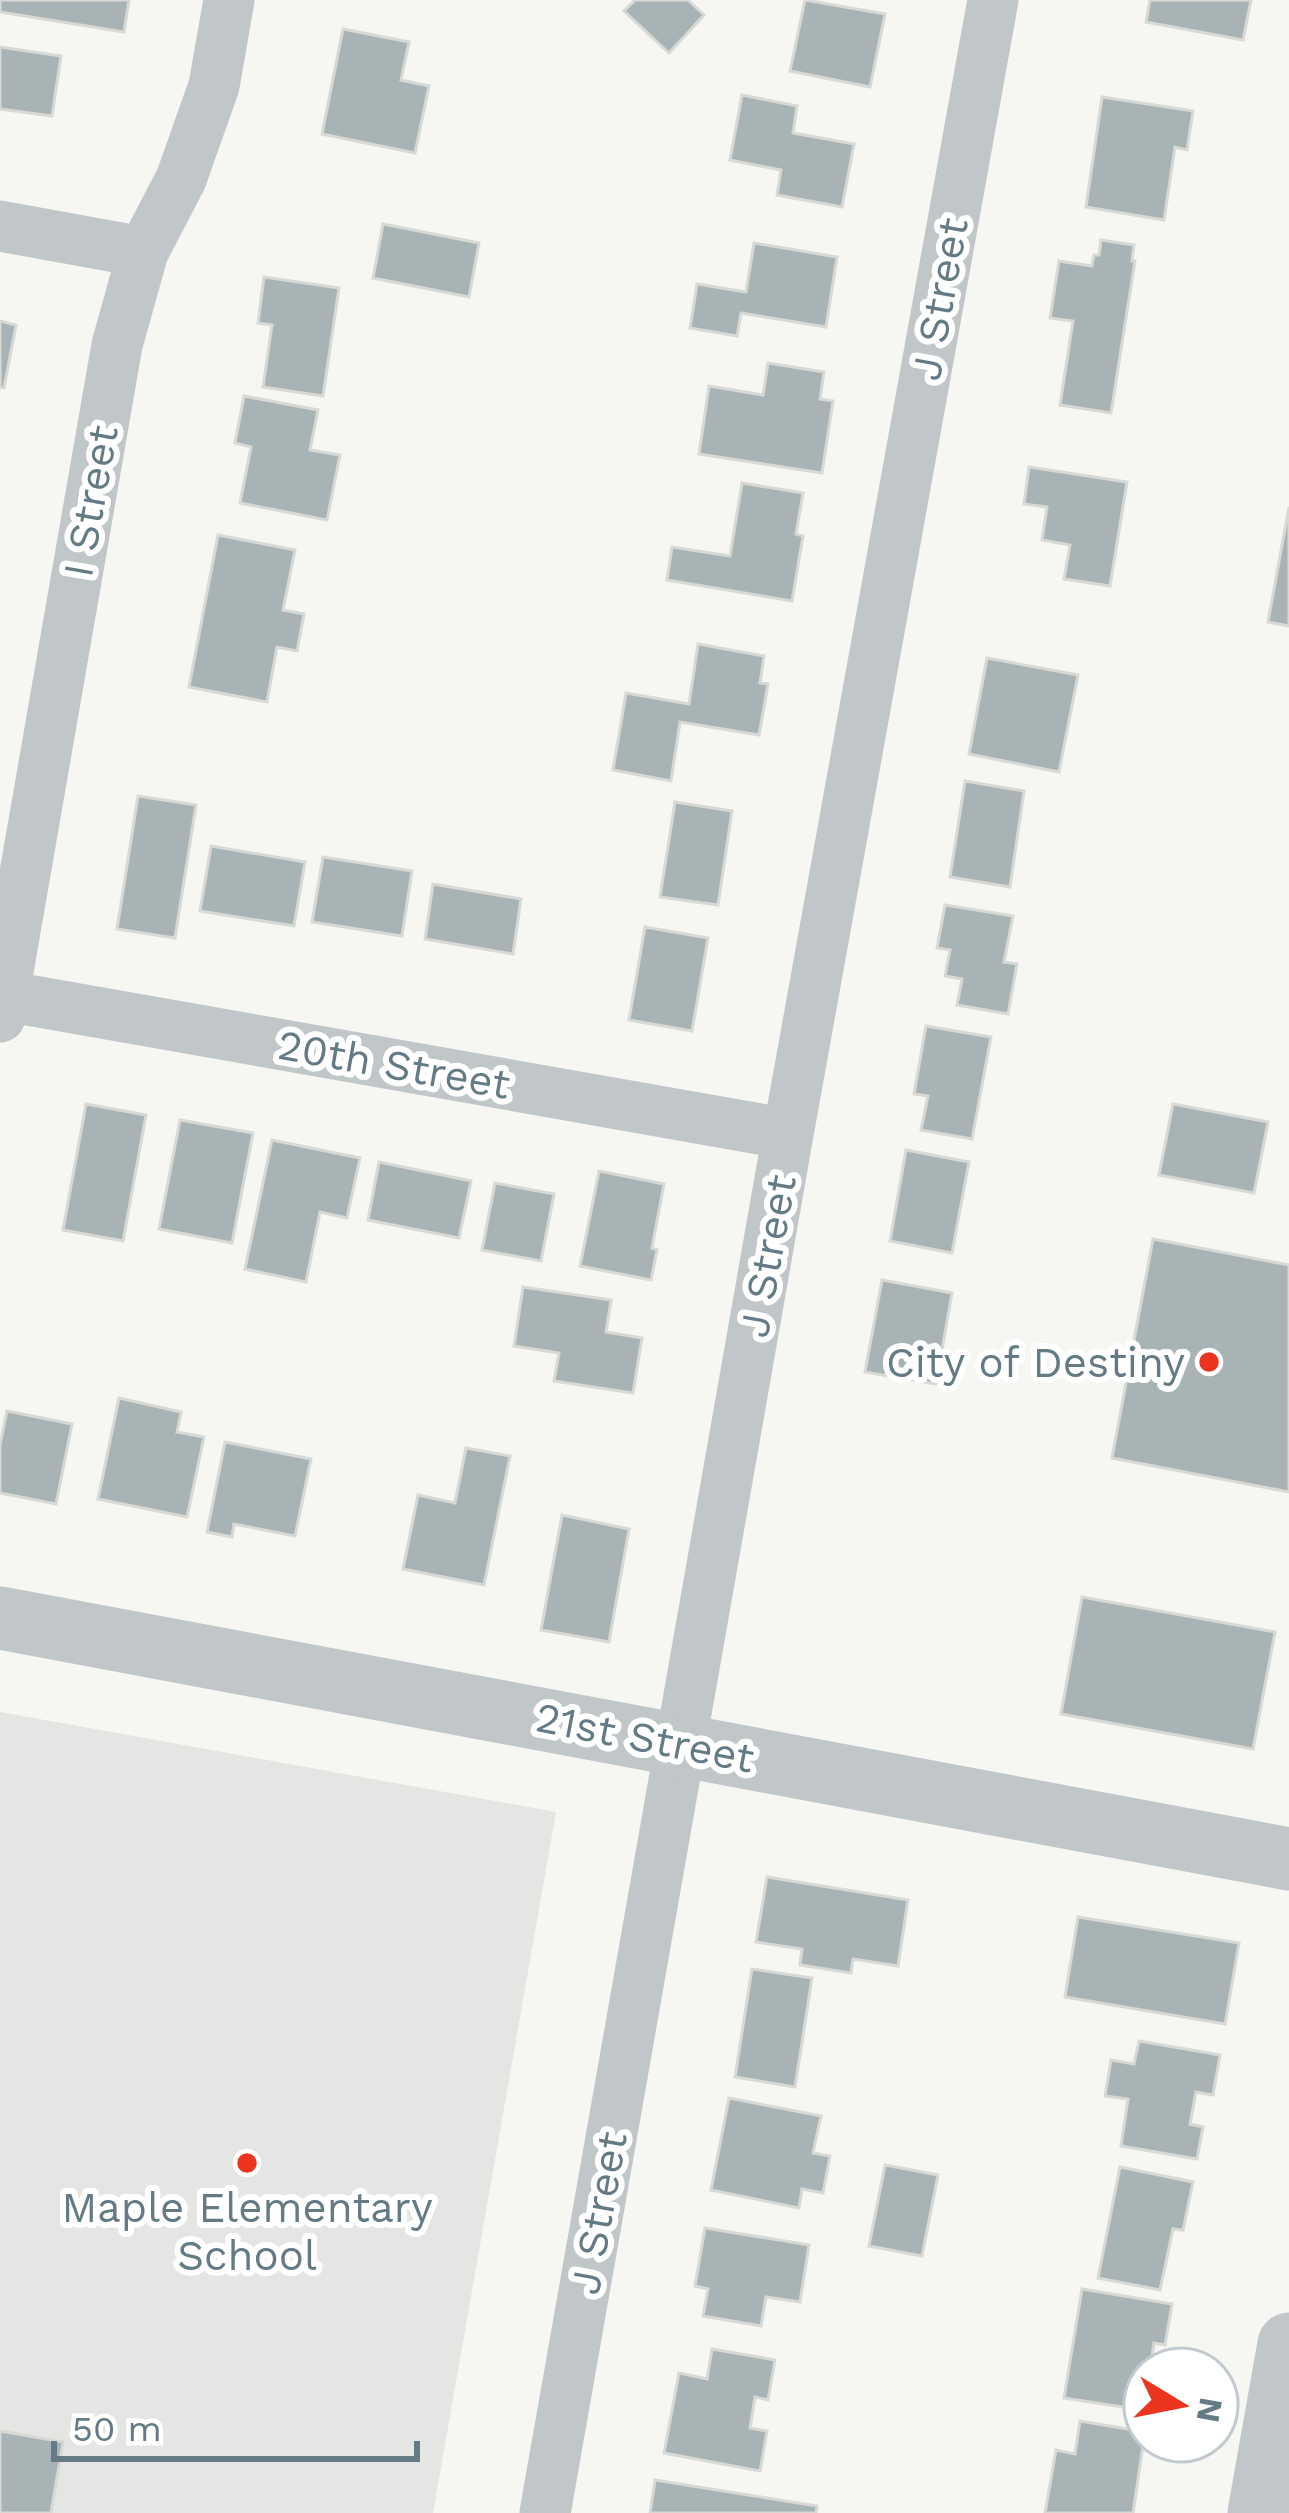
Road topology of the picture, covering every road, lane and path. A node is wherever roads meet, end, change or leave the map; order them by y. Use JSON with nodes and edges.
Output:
{"nodes":[{"id":1,"x":229,"y":0,"type":"edge"},
{"id":2,"x":993,"y":0,"type":"edge"},
{"id":3,"x":0,"y":226,"type":"edge"},
{"id":4,"x":143,"y":252,"type":"junction"},
{"id":5,"x":1,"y":1002,"type":"edge"},
{"id":6,"x":788,"y":1134,"type":"junction"},
{"id":7,"x":0,"y":1618,"type":"edge"},
{"id":8,"x":682,"y":1744,"type":"junction"},
{"id":9,"x":1289,"y":1859,"type":"edge"},
{"id":10,"x":1289,"y":2344,"type":"edge"},
{"id":11,"x":545,"y":2513,"type":"edge"},
{"id":12,"x":1259,"y":2513,"type":"edge"}],
"edges":[{"from":1,"to":4,"type":"street","name":"I Street"},
{"from":2,"to":6,"type":"street","name":"J Street"},
{"from":3,"to":4,"type":"street"},
{"from":4,"to":5,"type":"street","name":"I Street"},
{"from":5,"to":6,"type":"street","name":"20th Street"},
{"from":6,"to":8,"type":"street","name":"J Street"},
{"from":7,"to":8,"type":"street","name":"21st Street"},
{"from":8,"to":9,"type":"street","name":"21st Street"},
{"from":8,"to":11,"type":"street","name":"J Street"},
{"from":10,"to":12,"type":"street"}]}
